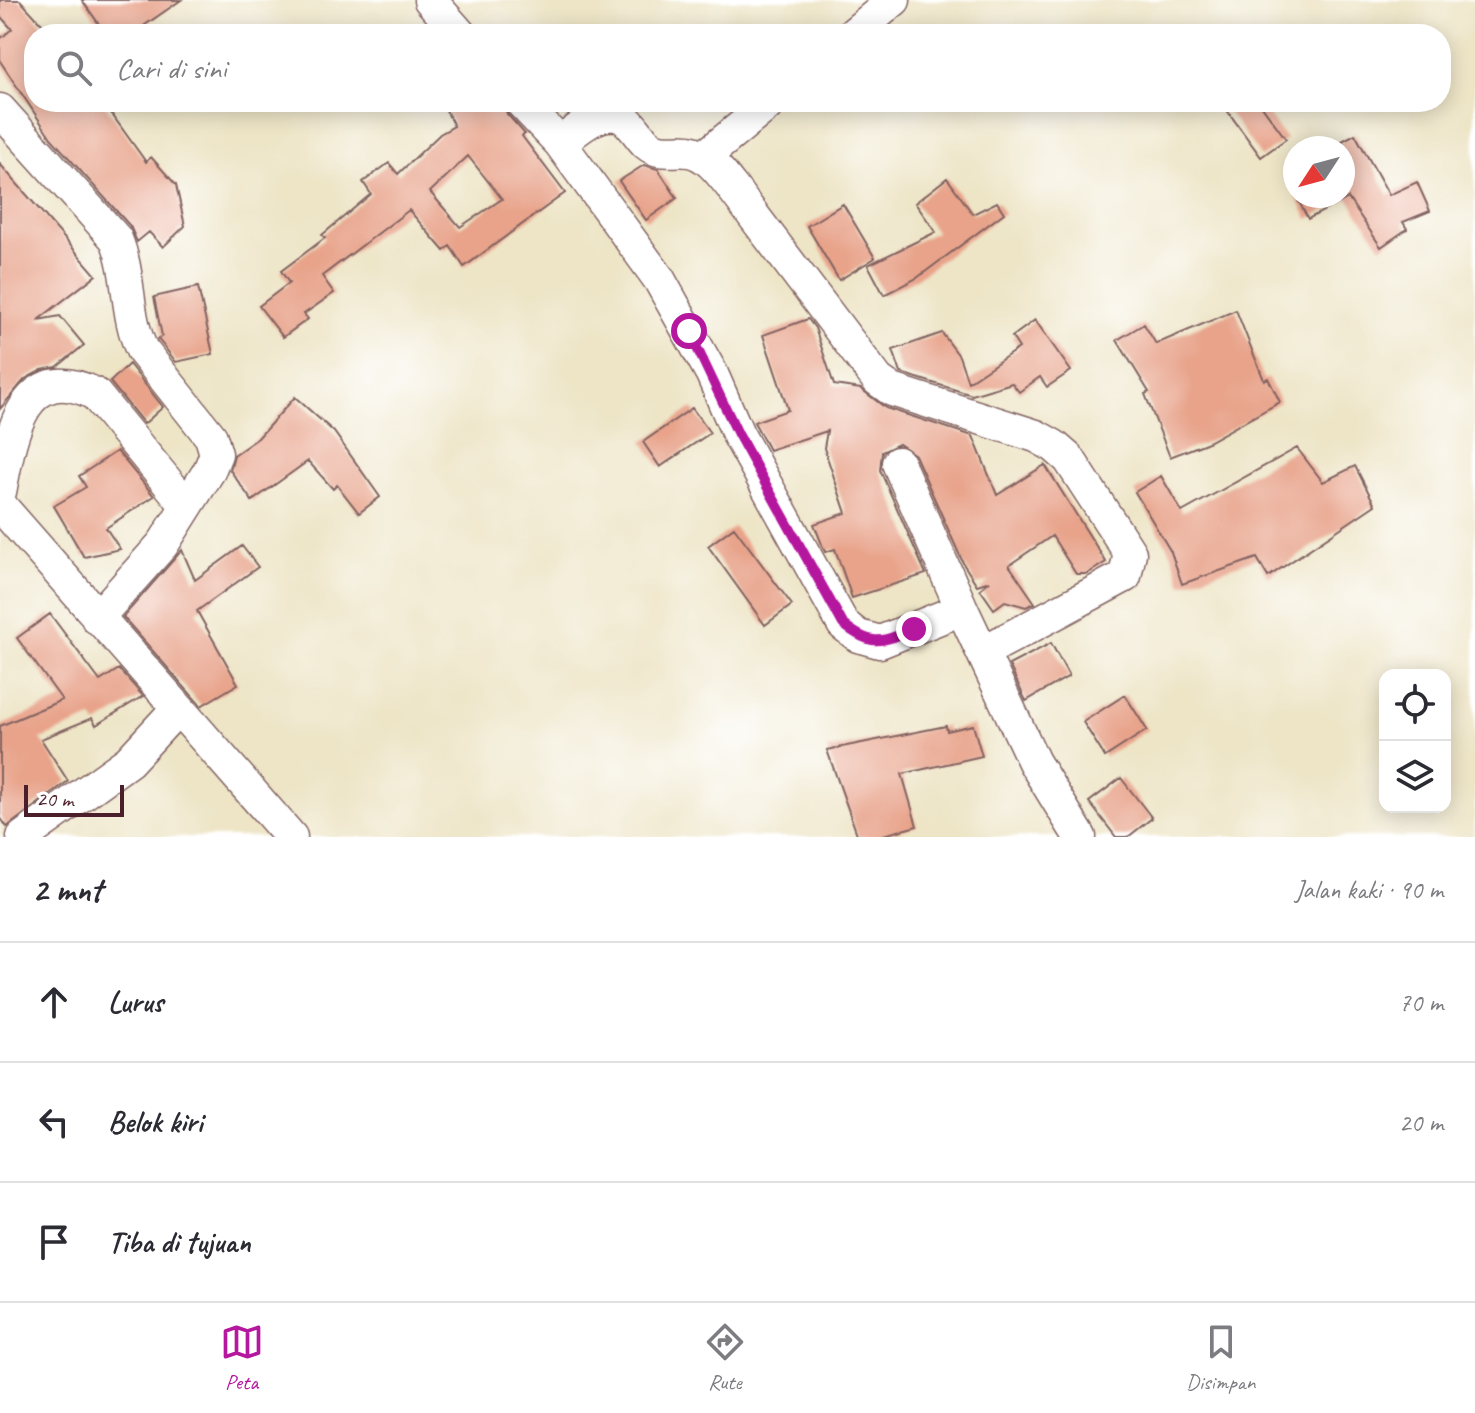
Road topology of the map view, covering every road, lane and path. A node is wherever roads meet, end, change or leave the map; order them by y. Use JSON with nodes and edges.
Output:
{"nodes":[{"id":1,"x":430,"y":0,"type":"edge"},
{"id":2,"x":894,"y":0,"type":"edge"},
{"id":3,"x":451,"y":24,"type":"edge"},
{"id":4,"x":865,"y":24,"type":"edge"},
{"id":5,"x":0,"y":110,"type":"edge"},
{"id":6,"x":531,"y":112,"type":"edge"},
{"id":7,"x":759,"y":112,"type":"edge"},
{"id":8,"x":560,"y":143,"type":"junction"},
{"id":9,"x":704,"y":157,"type":"junction"},
{"id":10,"x":898,"y":463,"type":"dead end"},
{"id":11,"x":0,"y":492,"type":"edge"},
{"id":12,"x":0,"y":505,"type":"edge"},
{"id":13,"x":187,"y":506,"type":"junction"},
{"id":14,"x":962,"y":609,"type":"junction"},
{"id":15,"x":97,"y":618,"type":"junction"},
{"id":16,"x":983,"y":652,"type":"junction"},
{"id":17,"x":178,"y":708,"type":"junction"},
{"id":18,"x":23,"y":837,"type":"edge"},
{"id":19,"x":291,"y":837,"type":"edge"},
{"id":20,"x":1080,"y":837,"type":"edge"}],
"edges":[{"from":1,"to":3,"type":"street"},
{"from":2,"to":4,"type":"street"},
{"from":5,"to":13,"type":"street"},
{"from":6,"to":8,"type":"street"},
{"from":7,"to":9,"type":"street"},
{"from":8,"to":9,"type":"street"},
{"from":8,"to":14,"type":"street"},
{"from":9,"to":16,"type":"street"},
{"from":10,"to":14,"type":"street"},
{"from":11,"to":13,"type":"street"},
{"from":12,"to":15,"type":"street"},
{"from":13,"to":15,"type":"street"},
{"from":14,"to":16,"type":"street"},
{"from":15,"to":17,"type":"street"},
{"from":16,"to":20,"type":"street"},
{"from":17,"to":18,"type":"street"},
{"from":17,"to":19,"type":"street"}]}
